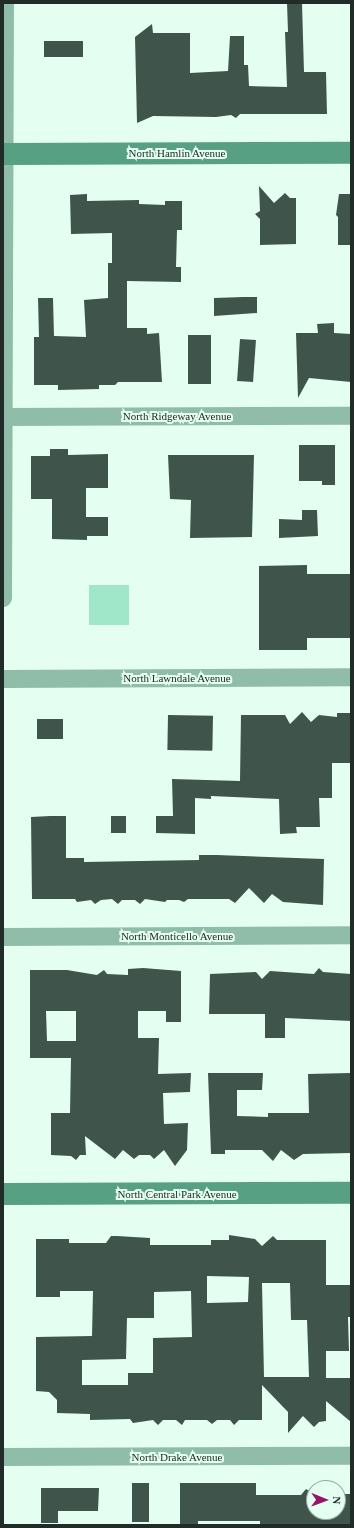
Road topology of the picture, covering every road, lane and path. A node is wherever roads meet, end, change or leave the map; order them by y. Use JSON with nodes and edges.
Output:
{"nodes":[{"id":1,"x":5,"y":3,"type":"edge"},
{"id":2,"x":351,"y":153,"type":"edge"},
{"id":3,"x":4,"y":154,"type":"edge"},
{"id":4,"x":351,"y":416,"type":"edge"},
{"id":5,"x":3,"y":417,"type":"edge"},
{"id":6,"x":3,"y":598,"type":"edge"},
{"id":7,"x":351,"y":677,"type":"edge"},
{"id":8,"x":3,"y":679,"type":"edge"},
{"id":9,"x":351,"y":935,"type":"edge"},
{"id":10,"x":3,"y":937,"type":"edge"},
{"id":11,"x":351,"y":1193,"type":"edge"},
{"id":12,"x":3,"y":1194,"type":"edge"},
{"id":13,"x":351,"y":1456,"type":"edge"},
{"id":14,"x":3,"y":1457,"type":"edge"}],
"edges":[{"from":1,"to":3,"type":"street"},
{"from":2,"to":3,"type":"street","name":"North Hamlin Avenue"},
{"from":3,"to":5,"type":"street"},
{"from":4,"to":5,"type":"street","name":"North Ridgeway Avenue"},
{"from":5,"to":6,"type":"street"},
{"from":7,"to":8,"type":"street","name":"North Lawndale Avenue"},
{"from":9,"to":10,"type":"street","name":"North Monticello Avenue"},
{"from":11,"to":12,"type":"street","name":"North Central Park Avenue"},
{"from":13,"to":14,"type":"street","name":"North Drake Avenue"}]}
